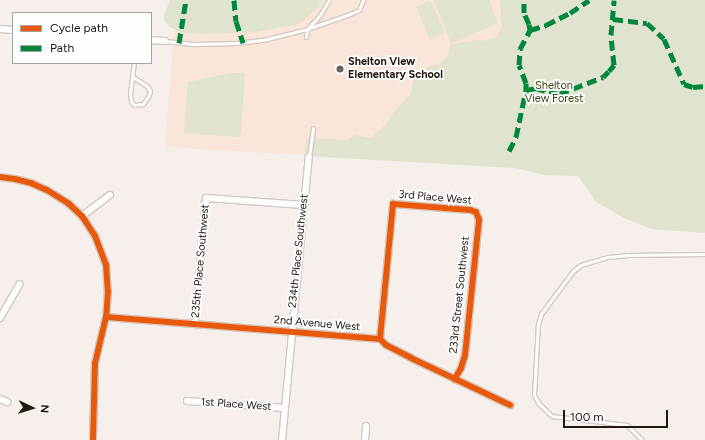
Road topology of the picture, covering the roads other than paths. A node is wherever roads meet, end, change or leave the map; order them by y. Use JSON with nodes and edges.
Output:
{"nodes":[{"id":1,"x":329,"y":0,"type":"edge"},
{"id":2,"x":364,"y":0,"type":"edge"},
{"id":3,"x":0,"y":29,"type":"edge"},
{"id":4,"x":307,"y":29,"type":"junction"},
{"id":5,"x":12,"y":30,"type":"edge"},
{"id":6,"x":306,"y":37,"type":"dead end"},
{"id":7,"x":152,"y":40,"type":"edge"},
{"id":8,"x":165,"y":41,"type":"joint"},
{"id":9,"x":134,"y":64,"type":"edge"},
{"id":10,"x":133,"y":77,"type":"junction"},
{"id":11,"x":313,"y":128,"type":"dead end"},
{"id":12,"x":309,"y":157,"type":"joint"},
{"id":13,"x":0,"y":178,"type":"edge"},
{"id":14,"x":110,"y":195,"type":"dead end"},
{"id":15,"x":304,"y":205,"type":"junction"},
{"id":16,"x":476,"y":212,"type":"joint"},
{"id":17,"x":82,"y":216,"type":"junction"},
{"id":18,"x":705,"y":254,"type":"edge"},
{"id":19,"x":20,"y":284,"type":"dead end"},
{"id":20,"x":106,"y":317,"type":"junction"},
{"id":21,"x":0,"y":318,"type":"edge"},
{"id":22,"x":195,"y":324,"type":"junction"},
{"id":23,"x":292,"y":331,"type":"junction"},
{"id":24,"x":380,"y":339,"type":"junction"},
{"id":25,"x":455,"y":379,"type":"junction"},
{"id":26,"x":0,"y":399,"type":"edge"},
{"id":27,"x":188,"y":401,"type":"dead end"},
{"id":28,"x":7,"y":402,"type":"dead end"},
{"id":29,"x":510,"y":405,"type":"dead end"},
{"id":30,"x":285,"y":408,"type":"junction"},
{"id":31,"x":366,"y":426,"type":"dead end"},
{"id":32,"x":93,"y":440,"type":"edge"},
{"id":33,"x":282,"y":440,"type":"edge"},
{"id":34,"x":365,"y":440,"type":"edge"},
{"id":35,"x":642,"y":440,"type":"edge"}],
"edges":[{"from":1,"to":4,"type":"lane"},
{"from":2,"to":4,"type":"lane"},
{"from":3,"to":5,"type":"street"},
{"from":4,"to":6,"type":"lane"},
{"from":4,"to":8,"type":"lane"},
{"from":7,"to":8,"type":"street"},
{"from":9,"to":10,"type":"lane"},
{"from":10,"to":10,"type":"lane"},
{"from":11,"to":12,"type":"lane"},
{"from":12,"to":15,"type":"street","name":"234th Place Southwest"},
{"from":13,"to":17,"type":"street"},
{"from":14,"to":17,"type":"street"},
{"from":15,"to":22,"type":"street","name":"235th Place Southwest"},
{"from":15,"to":23,"type":"street","name":"234th Place Southwest"},
{"from":16,"to":24,"type":"street","name":"3rd Place West"},
{"from":16,"to":25,"type":"street","name":"233rd Street Southwest"},
{"from":17,"to":20,"type":"street"},
{"from":18,"to":35,"type":"lane"},
{"from":19,"to":21,"type":"street"},
{"from":20,"to":22,"type":"street","name":"2nd Avenue West"},
{"from":20,"to":32,"type":"street"},
{"from":22,"to":23,"type":"street","name":"2nd Avenue West"},
{"from":23,"to":24,"type":"street","name":"2nd Avenue West"},
{"from":23,"to":30,"type":"street","name":"234th Place Southwest"},
{"from":24,"to":25,"type":"street","name":"2nd Avenue West"},
{"from":25,"to":29,"type":"street","name":"2nd Avenue West"},
{"from":26,"to":28,"type":"street"},
{"from":27,"to":30,"type":"street","name":"1st Place West"},
{"from":30,"to":33,"type":"street","name":"234th Place Southwest"},
{"from":31,"to":34,"type":"street"}]}
